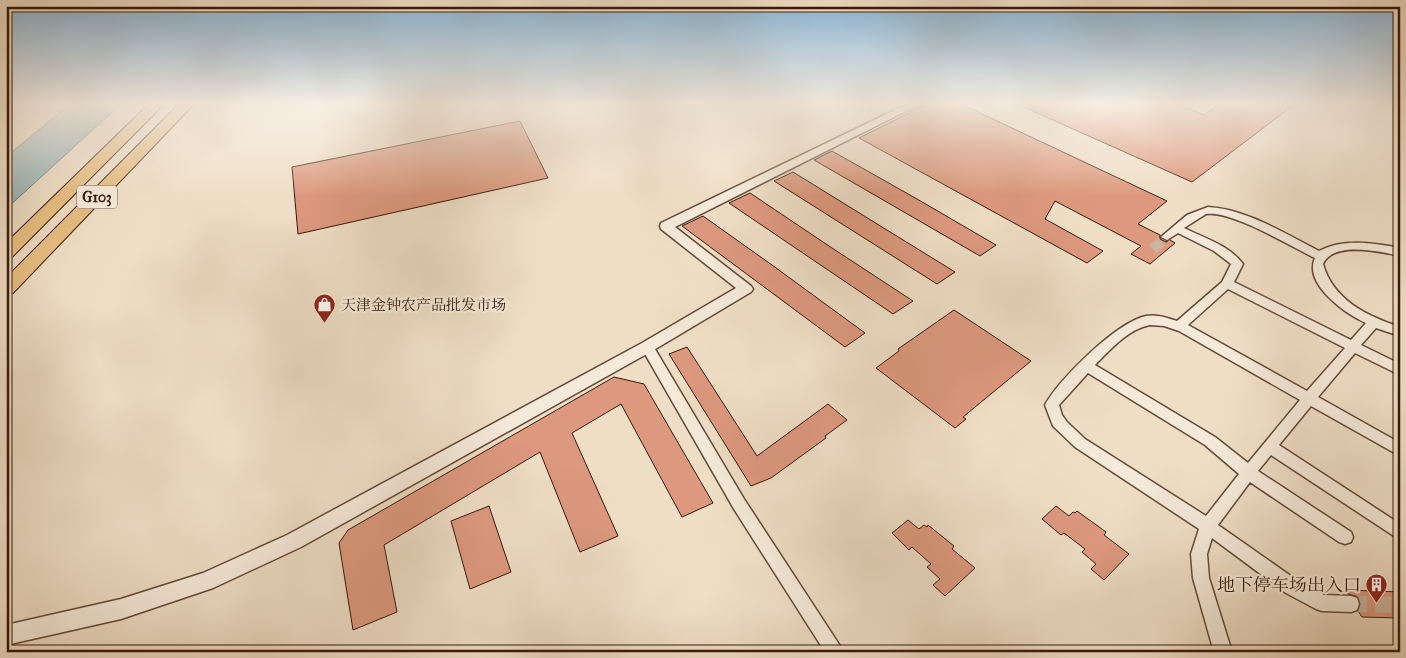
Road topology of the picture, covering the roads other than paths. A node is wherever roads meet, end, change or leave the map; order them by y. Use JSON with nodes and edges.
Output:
{"nodes":[{"id":1,"x":126,"y":135,"type":"edge"},
{"id":2,"x":157,"y":135,"type":"edge"},
{"id":3,"x":852,"y":135,"type":"edge"},
{"id":4,"x":1177,"y":229,"type":"junction"},
{"id":5,"x":1167,"y":238,"type":"tunnel mouth"},
{"id":6,"x":1400,"y":252,"type":"edge"},
{"id":7,"x":6,"y":253,"type":"edge"},
{"id":8,"x":1322,"y":257,"type":"junction"},
{"id":9,"x":1227,"y":284,"type":"junction"},
{"id":10,"x":6,"y":289,"type":"edge"},
{"id":11,"x":1374,"y":322,"type":"junction"},
{"id":12,"x":1179,"y":326,"type":"junction"},
{"id":13,"x":1400,"y":332,"type":"edge"},
{"id":14,"x":1352,"y":346,"type":"junction"},
{"id":15,"x":647,"y":347,"type":"junction"},
{"id":16,"x":1088,"y":367,"type":"junction"},
{"id":17,"x":1400,"y":370,"type":"edge"},
{"id":18,"x":1309,"y":399,"type":"junction"},
{"id":19,"x":1269,"y":446,"type":"junction"},
{"id":20,"x":1400,"y":450,"type":"edge"},
{"id":21,"x":1248,"y":472,"type":"junction"},
{"id":22,"x":1208,"y":526,"type":"junction"},
{"id":23,"x":1400,"y":533,"type":"edge"},
{"id":24,"x":1345,"y":537,"type":"dead end"},
{"id":25,"x":1351,"y":604,"type":"tunnel mouth"},
{"id":26,"x":6,"y":635,"type":"edge"},
{"id":27,"x":835,"y":652,"type":"edge"},
{"id":28,"x":1223,"y":652,"type":"edge"}],
"edges":[{"from":1,"to":7,"type":"highway","number":"G103"},
{"from":2,"to":10,"type":"highway","number":"G103"},
{"from":3,"to":15,"type":"street"},
{"from":4,"to":5,"type":"street"},
{"from":4,"to":8,"type":"street"},
{"from":4,"to":9,"type":"street"},
{"from":6,"to":8,"type":"street"},
{"from":8,"to":11,"type":"street"},
{"from":9,"to":12,"type":"street"},
{"from":9,"to":14,"type":"street"},
{"from":11,"to":13,"type":"street"},
{"from":11,"to":14,"type":"street"},
{"from":12,"to":16,"type":"street"},
{"from":12,"to":18,"type":"street"},
{"from":14,"to":17,"type":"street"},
{"from":14,"to":18,"type":"street"},
{"from":15,"to":26,"type":"street"},
{"from":15,"to":27,"type":"street"},
{"from":16,"to":21,"type":"street"},
{"from":16,"to":22,"type":"street"},
{"from":18,"to":19,"type":"street"},
{"from":18,"to":20,"type":"street"},
{"from":19,"to":21,"type":"street"},
{"from":19,"to":23,"type":"street"},
{"from":21,"to":22,"type":"street"},
{"from":21,"to":24,"type":"street"},
{"from":22,"to":25,"type":"street"},
{"from":22,"to":28,"type":"street"}]}
